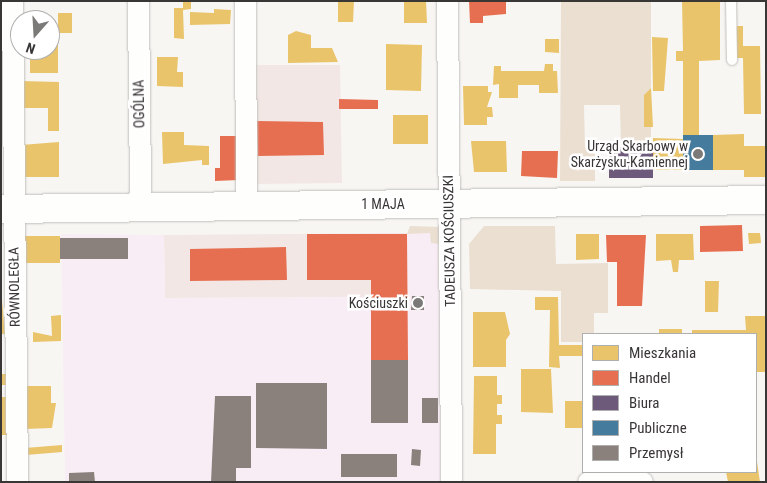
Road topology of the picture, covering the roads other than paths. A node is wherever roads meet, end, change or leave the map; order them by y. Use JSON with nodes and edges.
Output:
{"nodes":[{"id":1,"x":12,"y":1,"type":"edge"},
{"id":2,"x":138,"y":1,"type":"edge"},
{"id":3,"x":245,"y":1,"type":"edge"},
{"id":4,"x":447,"y":1,"type":"edge"},
{"id":5,"x":731,"y":1,"type":"edge"},
{"id":6,"x":732,"y":60,"type":"dead end"},
{"id":7,"x":766,"y":200,"type":"edge"},
{"id":8,"x":449,"y":204,"type":"junction"},
{"id":9,"x":246,"y":205,"type":"junction"},
{"id":10,"x":140,"y":207,"type":"junction"},
{"id":11,"x":7,"y":208,"type":"edge"},
{"id":12,"x":17,"y":482,"type":"edge"},
{"id":13,"x":451,"y":482,"type":"edge"},
{"id":14,"x":588,"y":482,"type":"edge"},
{"id":15,"x":642,"y":482,"type":"edge"}],
"edges":[{"from":1,"to":11,"type":"street","name":"RÓWNOLEGŁA"},
{"from":2,"to":10,"type":"street","name":"OGÓLNA"},
{"from":3,"to":9,"type":"street"},
{"from":4,"to":8,"type":"street","name":"TADEUSZA KOŚCIUSZKI"},
{"from":5,"to":6,"type":"lane"},
{"from":7,"to":8,"type":"street","name":"1 MAJA"},
{"from":8,"to":9,"type":"street","name":"1 MAJA"},
{"from":8,"to":13,"type":"street","name":"TADEUSZA KOŚCIUSZKI"},
{"from":9,"to":10,"type":"street","name":"1 MAJA"},
{"from":10,"to":11,"type":"street","name":"1 MAJA"},
{"from":11,"to":12,"type":"street","name":"RÓWNOLEGŁA"},
{"from":14,"to":15,"type":"street"}]}
